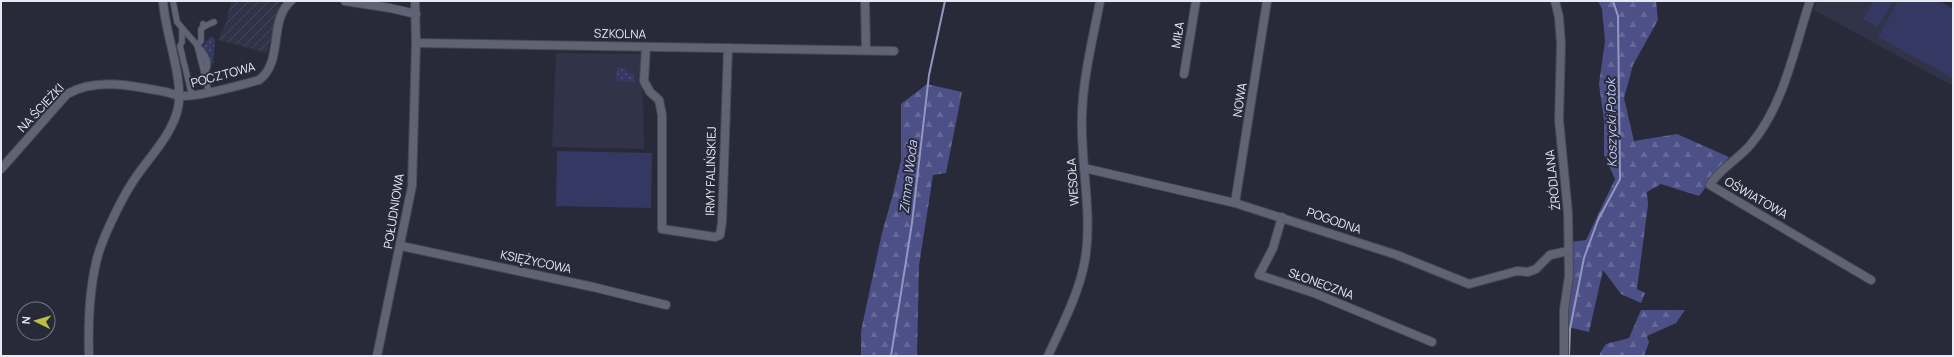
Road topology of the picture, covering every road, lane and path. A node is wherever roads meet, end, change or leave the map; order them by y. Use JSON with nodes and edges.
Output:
{"nodes":[{"id":1,"x":163,"y":1,"type":"edge"},
{"id":2,"x":173,"y":1,"type":"edge"},
{"id":3,"x":291,"y":1,"type":"edge"},
{"id":4,"x":345,"y":1,"type":"edge"},
{"id":5,"x":415,"y":1,"type":"edge"},
{"id":6,"x":865,"y":1,"type":"edge"},
{"id":7,"x":1100,"y":1,"type":"edge"},
{"id":8,"x":1196,"y":1,"type":"edge"},
{"id":9,"x":1267,"y":1,"type":"edge"},
{"id":10,"x":1555,"y":1,"type":"edge"},
{"id":11,"x":1810,"y":1,"type":"edge"},
{"id":12,"x":416,"y":14,"type":"junction"},
{"id":13,"x":214,"y":22,"type":"dead end"},
{"id":14,"x":182,"y":30,"type":"junction"},
{"id":15,"x":416,"y":43,"type":"junction"},
{"id":16,"x":197,"y":45,"type":"junction"},
{"id":17,"x":646,"y":46,"type":"junction"},
{"id":18,"x":728,"y":48,"type":"junction"},
{"id":19,"x":866,"y":50,"type":"junction"},
{"id":20,"x":894,"y":51,"type":"dead end"},
{"id":21,"x":1184,"y":74,"type":"dead end"},
{"id":22,"x":208,"y":88,"type":"dead end"},
{"id":23,"x":191,"y":92,"type":"dead end"},
{"id":24,"x":179,"y":96,"type":"junction"},
{"id":25,"x":1,"y":168,"type":"edge"},
{"id":26,"x":1084,"y":168,"type":"junction"},
{"id":27,"x":1235,"y":203,"type":"junction"},
{"id":28,"x":1282,"y":217,"type":"junction"},
{"id":29,"x":401,"y":246,"type":"junction"},
{"id":30,"x":1568,"y":251,"type":"junction"},
{"id":31,"x":1871,"y":280,"type":"dead end"},
{"id":32,"x":666,"y":304,"type":"dead end"},
{"id":33,"x":1432,"y":342,"type":"dead end"},
{"id":34,"x":89,"y":356,"type":"edge"},
{"id":35,"x":377,"y":356,"type":"edge"},
{"id":36,"x":1048,"y":356,"type":"edge"},
{"id":37,"x":1564,"y":356,"type":"edge"}],
"edges":[{"from":1,"to":24,"type":"street"},
{"from":2,"to":14,"type":"street"},
{"from":3,"to":24,"type":"street","name":"POCZTOWA"},
{"from":4,"to":12,"type":"street"},
{"from":5,"to":12,"type":"street"},
{"from":6,"to":19,"type":"street"},
{"from":7,"to":26,"type":"street","name":"WESOŁA"},
{"from":8,"to":21,"type":"street","name":"MIŁA"},
{"from":9,"to":27,"type":"street","name":"NOWA"},
{"from":10,"to":30,"type":"street","name":"ŹRÓDLANA"},
{"from":11,"to":31,"type":"street","name":"OŚWIATOWA"},
{"from":12,"to":15,"type":"street"},
{"from":13,"to":16,"type":"street"},
{"from":14,"to":16,"type":"street"},
{"from":14,"to":23,"type":"street"},
{"from":15,"to":17,"type":"street","name":"SZKOLNA"},
{"from":15,"to":29,"type":"street","name":"POŁUDNIOWA"},
{"from":16,"to":22,"type":"street"},
{"from":17,"to":18,"type":"street","name":"SZKOLNA"},
{"from":17,"to":18,"type":"street","name":"IRMY FALIŃSKIEJ"},
{"from":18,"to":19,"type":"street","name":"SZKOLNA"},
{"from":19,"to":20,"type":"street","name":"SZKOLNA"},
{"from":24,"to":25,"type":"street","name":"NA ŚCIEŻKI"},
{"from":24,"to":34,"type":"street"},
{"from":26,"to":27,"type":"street","name":"POGODNA"},
{"from":26,"to":36,"type":"street","name":"WESOŁA"},
{"from":27,"to":28,"type":"street","name":"POGODNA"},
{"from":28,"to":30,"type":"street","name":"POGODNA"},
{"from":28,"to":33,"type":"street","name":"SŁONECZNA"},
{"from":29,"to":32,"type":"street","name":"KSIĘŻYCOWA"},
{"from":29,"to":35,"type":"street","name":"POŁUDNIOWA"},
{"from":30,"to":37,"type":"street","name":"ŹRÓDLANA"}]}
